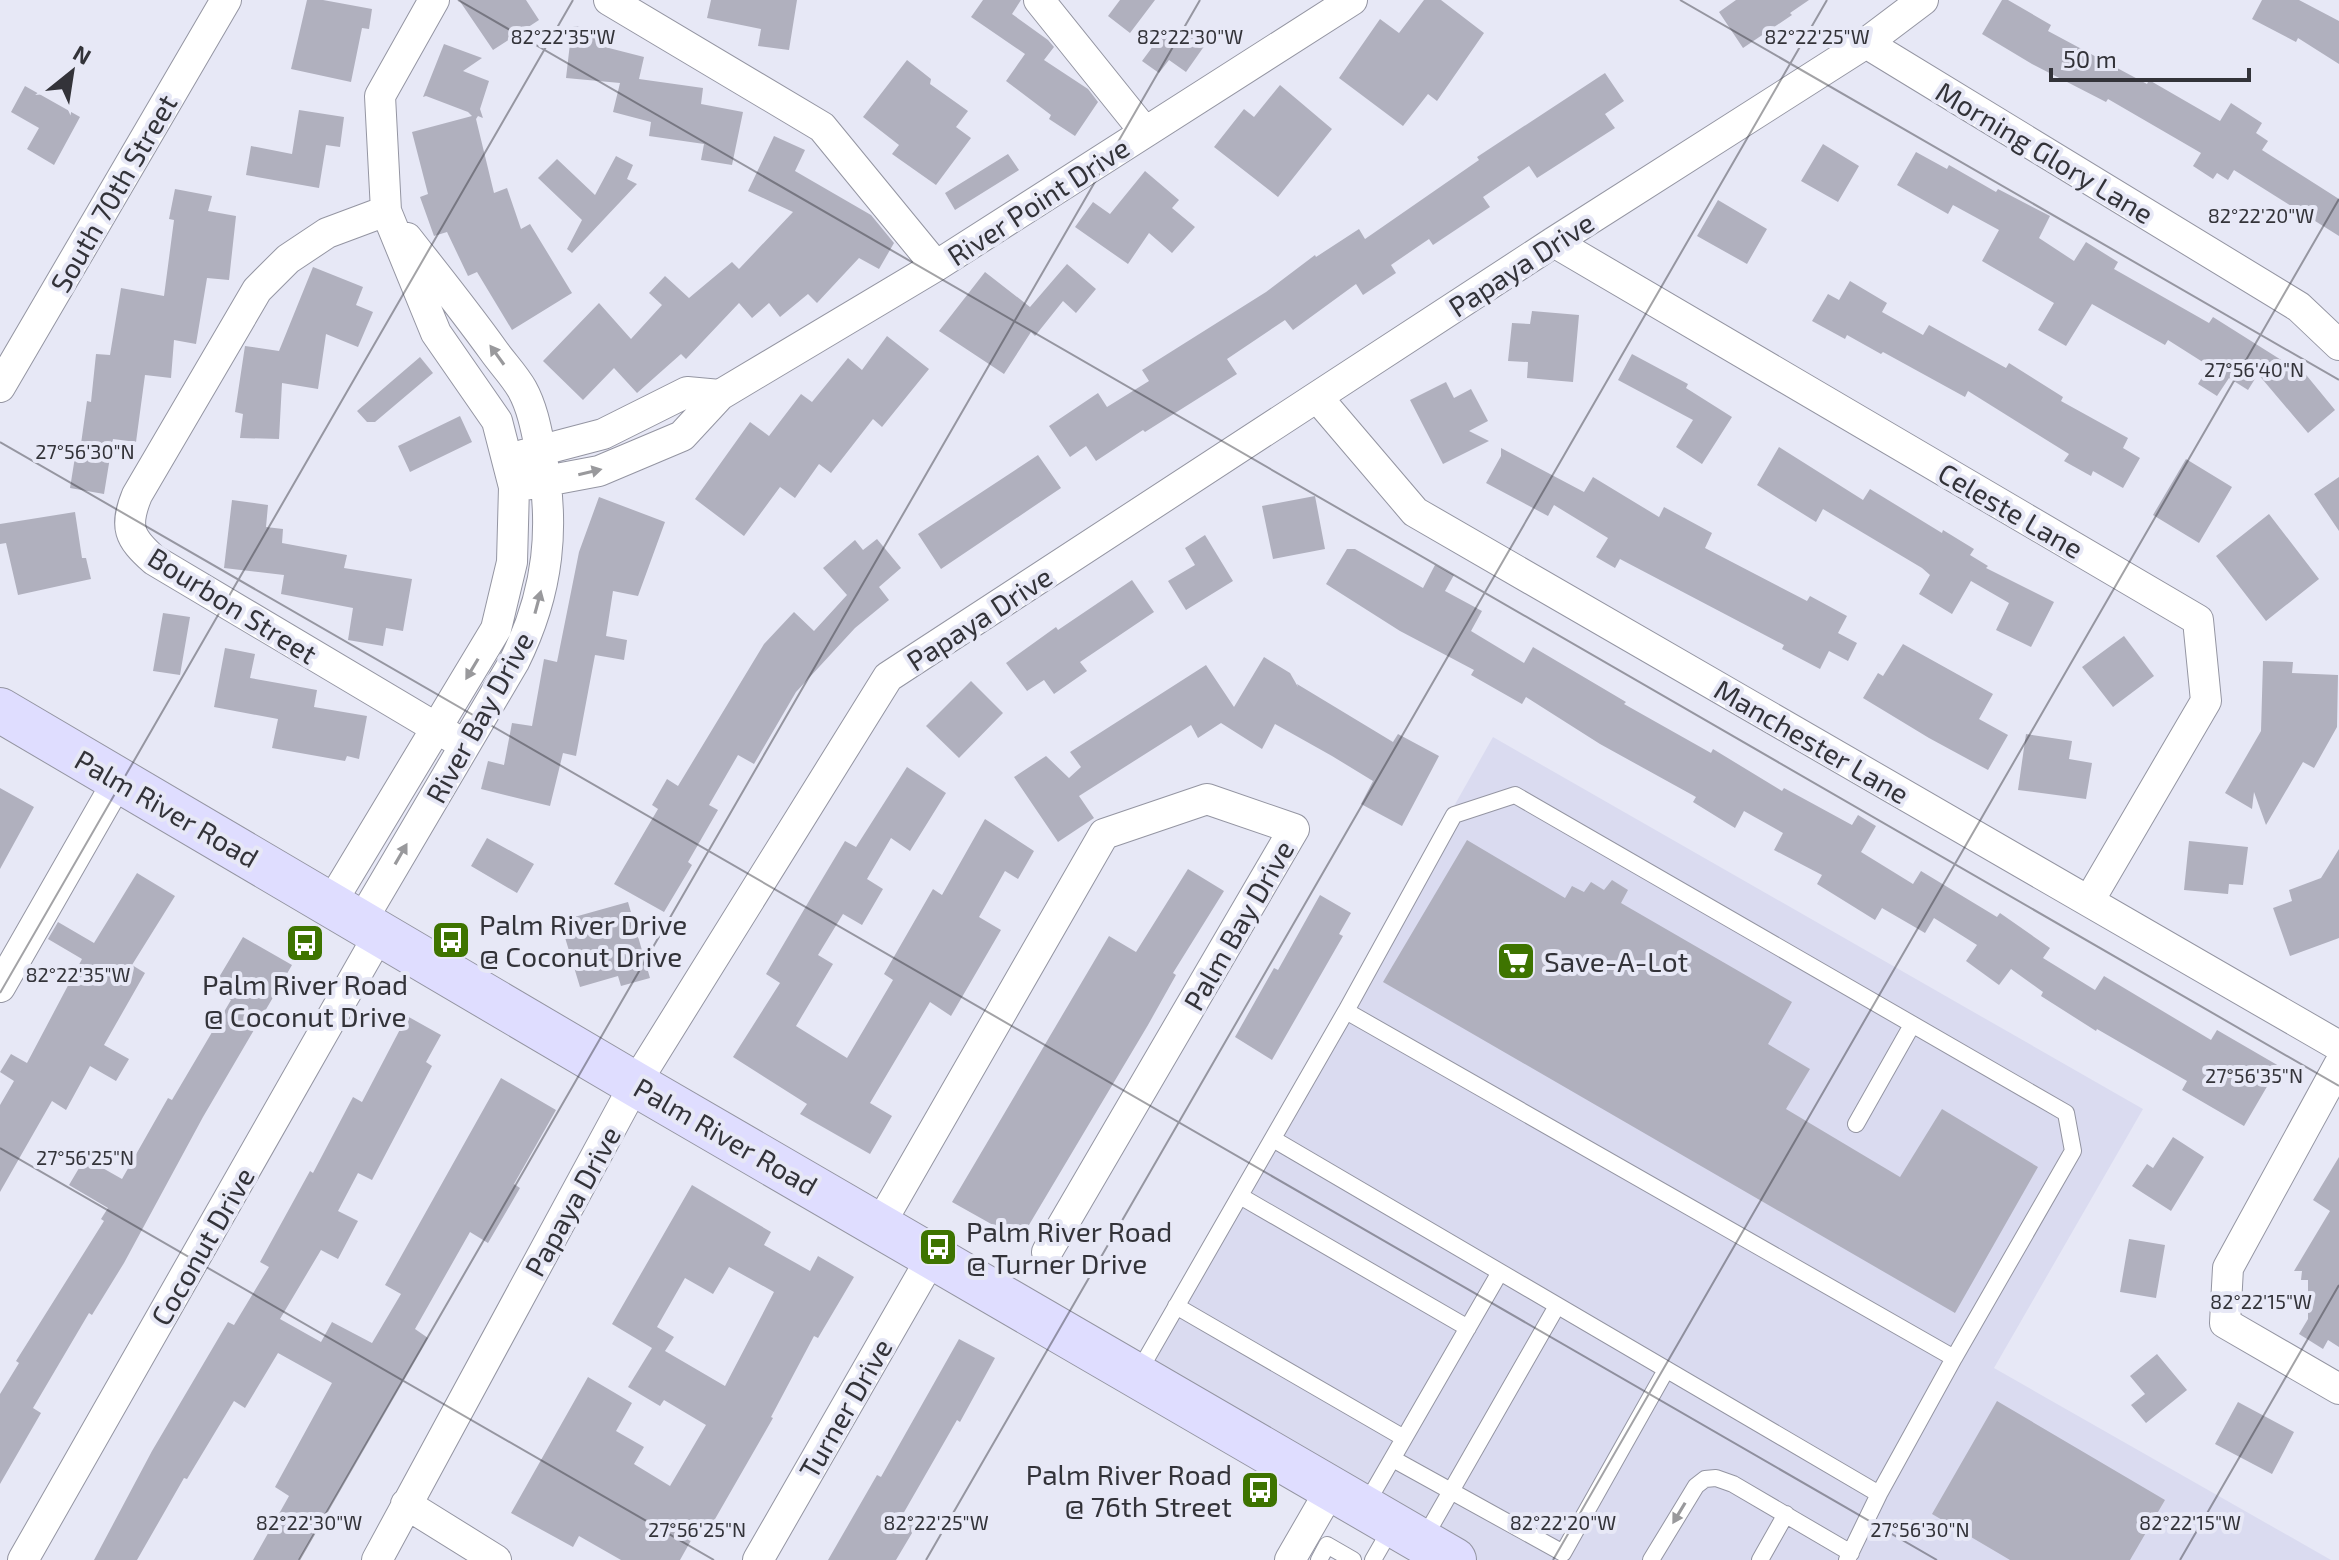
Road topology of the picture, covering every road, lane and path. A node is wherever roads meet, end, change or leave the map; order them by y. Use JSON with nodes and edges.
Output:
{"nodes":[{"id":1,"x":226,"y":0,"type":"edge"},
{"id":2,"x":434,"y":0,"type":"edge"},
{"id":3,"x":609,"y":0,"type":"edge"},
{"id":4,"x":1039,"y":0,"type":"edge"},
{"id":5,"x":1352,"y":0,"type":"edge"},
{"id":6,"x":1923,"y":0,"type":"edge"},
{"id":7,"x":1866,"y":43,"type":"junction"},
{"id":8,"x":1145,"y":132,"type":"junction"},
{"id":9,"x":386,"y":211,"type":"junction"},
{"id":10,"x":1554,"y":242,"type":"junction"},
{"id":11,"x":936,"y":266,"type":"junction"},
{"id":12,"x":2339,"y":345,"type":"edge"},
{"id":13,"x":0,"y":387,"type":"edge"},
{"id":14,"x":720,"y":395,"type":"junction"},
{"id":15,"x":1317,"y":397,"type":"junction"},
{"id":16,"x":541,"y":450,"type":"junction"},
{"id":17,"x":510,"y":473,"type":"junction"},
{"id":18,"x":545,"y":481,"type":"junction"},
{"id":19,"x":0,"y":710,"type":"edge"},
{"id":20,"x":437,"y":728,"type":"junction"},
{"id":21,"x":465,"y":745,"type":"junction"},
{"id":22,"x":119,"y":779,"type":"junction"},
{"id":23,"x":2089,"y":901,"type":"junction"},
{"id":24,"x":357,"y":919,"type":"junction"},
{"id":25,"x":0,"y":987,"type":"edge"},
{"id":26,"x":1346,"y":1011,"type":"junction"},
{"id":27,"x":1912,"y":1025,"type":"junction"},
{"id":28,"x":2339,"y":1046,"type":"edge"},
{"id":29,"x":2339,"y":1065,"type":"edge"},
{"id":30,"x":635,"y":1084,"type":"junction"},
{"id":31,"x":1856,"y":1124,"type":"dead end"},
{"id":32,"x":1273,"y":1139,"type":"junction"},
{"id":33,"x":1240,"y":1196,"type":"junction"},
{"id":34,"x":880,"y":1224,"type":"junction"},
{"id":35,"x":1047,"y":1252,"type":"dead end"},
{"id":36,"x":932,"y":1257,"type":"junction"},
{"id":37,"x":1500,"y":1272,"type":"junction"},
{"id":38,"x":1176,"y":1306,"type":"junction"},
{"id":39,"x":1557,"y":1306,"type":"junction"},
{"id":40,"x":1468,"y":1328,"type":"junction"},
{"id":41,"x":1954,"y":1358,"type":"junction"},
{"id":42,"x":1666,"y":1370,"type":"junction"},
{"id":43,"x":1136,"y":1376,"type":"junction"},
{"id":44,"x":2339,"y":1389,"type":"edge"},
{"id":45,"x":1404,"y":1438,"type":"junction"},
{"id":46,"x":1393,"y":1459,"type":"junction"},
{"id":47,"x":1450,"y":1493,"type":"junction"},
{"id":48,"x":1879,"y":1494,"type":"junction"},
{"id":49,"x":406,"y":1504,"type":"junction"},
{"id":50,"x":1786,"y":1514,"type":"junction"},
{"id":51,"x":1390,"y":1530,"type":"edge"},
{"id":52,"x":1317,"y":1546,"type":"edge"},
{"id":53,"x":1849,"y":1557,"type":"edge"},
{"id":54,"x":23,"y":1560,"type":"edge"},
{"id":55,"x":377,"y":1560,"type":"edge"},
{"id":56,"x":496,"y":1560,"type":"edge"},
{"id":57,"x":758,"y":1560,"type":"edge"},
{"id":58,"x":1290,"y":1560,"type":"edge"},
{"id":59,"x":1353,"y":1560,"type":"edge"},
{"id":60,"x":1651,"y":1560,"type":"edge"},
{"id":61,"x":1760,"y":1560,"type":"edge"}],
"edges":[{"from":1,"to":13,"type":"street","name":"South 70th Street"},
{"from":2,"to":9,"type":"street","name":"River Bay Drive"},
{"from":3,"to":11,"type":"street"},
{"from":4,"to":8,"type":"street"},
{"from":5,"to":8,"type":"street","name":"River Point Drive"},
{"from":6,"to":7,"type":"street","name":"Papaya Drive"},
{"from":7,"to":10,"type":"street","name":"Papaya Drive"},
{"from":7,"to":12,"type":"street","name":"Morning Glory Lane"},
{"from":8,"to":11,"type":"street","name":"River Point Drive"},
{"from":16,"to":9,"type":"street","name":"River Bay Drive","one_way":true},
{"from":9,"to":17,"type":"street","name":"River Bay Drive"},
{"from":9,"to":20,"type":"street","name":"Bourbon Street"},
{"from":10,"to":15,"type":"street","name":"Papaya Drive"},
{"from":10,"to":23,"type":"street","name":"Celeste Lane"},
{"from":11,"to":14,"type":"street","name":"River Point Drive"},
{"from":14,"to":16,"type":"street"},
{"from":18,"to":14,"type":"street","name":"River Point Drive","one_way":true},
{"from":15,"to":23,"type":"street","name":"Manchester Lane"},
{"from":15,"to":30,"type":"street","name":"Papaya Drive"},
{"from":16,"to":17,"type":"street"},
{"from":16,"to":18,"type":"street","name":"River Bay Drive"},
{"from":17,"to":18,"type":"street","name":"River Point Drive"},
{"from":17,"to":20,"type":"street","name":"River Bay Drive","one_way":true},
{"from":21,"to":18,"type":"street","name":"River Bay Drive","one_way":true},
{"from":19,"to":22,"type":"street","name":"Palm River Road"},
{"from":20,"to":21,"type":"street","name":"Bourbon Street"},
{"from":20,"to":24,"type":"street","name":"River Bay Drive"},
{"from":24,"to":21,"type":"street","name":"River Bay Drive","one_way":true},
{"from":22,"to":24,"type":"street","name":"Palm River Road"},
{"from":22,"to":25,"type":"street"},
{"from":23,"to":28,"type":"street","name":"Manchester Lane"},
{"from":24,"to":30,"type":"street","name":"Palm River Road"},
{"from":24,"to":54,"type":"street","name":"Coconut Drive"},
{"from":26,"to":27,"type":"lane"},
{"from":26,"to":32,"type":"lane"},
{"from":26,"to":41,"type":"lane"},
{"from":27,"to":31,"type":"lane"},
{"from":27,"to":41,"type":"lane"},
{"from":29,"to":44,"type":"street"},
{"from":30,"to":34,"type":"street","name":"Palm River Road"},
{"from":30,"to":49,"type":"street","name":"Papaya Drive"},
{"from":32,"to":33,"type":"lane"},
{"from":32,"to":37,"type":"lane"},
{"from":33,"to":38,"type":"lane"},
{"from":33,"to":40,"type":"lane"},
{"from":34,"to":35,"type":"street","name":"Palm Bay Drive"},
{"from":34,"to":36,"type":"street","name":"Palm River Road"},
{"from":36,"to":43,"type":"street","name":"Palm River Road"},
{"from":36,"to":57,"type":"street","name":"Turner Drive"},
{"from":37,"to":39,"type":"lane"},
{"from":37,"to":40,"type":"lane"},
{"from":38,"to":43,"type":"lane"},
{"from":38,"to":45,"type":"lane"},
{"from":39,"to":42,"type":"lane"},
{"from":39,"to":47,"type":"lane"},
{"from":40,"to":45,"type":"lane"},
{"from":41,"to":48,"type":"lane"},
{"from":42,"to":47,"type":"lane"},
{"from":42,"to":48,"type":"lane"},
{"from":43,"to":51,"type":"street","name":"Palm River Road"},
{"from":45,"to":46,"type":"lane"},
{"from":46,"to":47,"type":"lane"},
{"from":46,"to":51,"type":"lane"},
{"from":47,"to":51,"type":"lane"},
{"from":48,"to":53,"type":"lane"},
{"from":49,"to":55,"type":"street","name":"Papaya Drive"},
{"from":49,"to":56,"type":"street"},
{"from":50,"to":53,"type":"lane"},
{"from":50,"to":60,"type":"lane","one_way":true},
{"from":50,"to":61,"type":"lane"},
{"from":51,"to":52,"type":"street"},
{"from":52,"to":58,"type":"street"},
{"from":52,"to":59,"type":"lane"}]}
